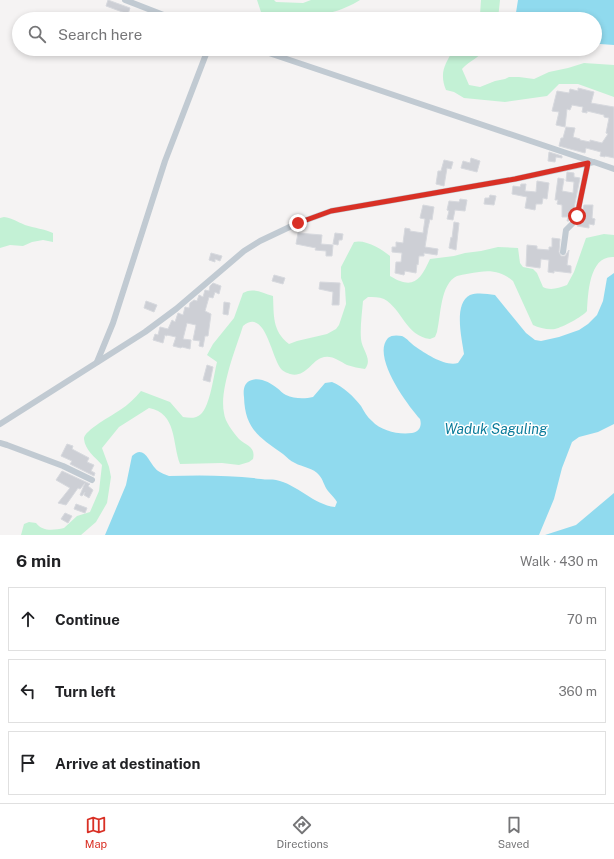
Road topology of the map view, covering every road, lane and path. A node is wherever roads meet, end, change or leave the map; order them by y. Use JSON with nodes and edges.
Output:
{"nodes":[{"id":1,"x":125,"y":0,"type":"edge"},
{"id":2,"x":156,"y":12,"type":"edge"},
{"id":3,"x":205,"y":56,"type":"edge"},
{"id":4,"x":278,"y":56,"type":"edge"},
{"id":5,"x":591,"y":162,"type":"junction"},
{"id":6,"x":614,"y":169,"type":"edge"},
{"id":7,"x":563,"y":252,"type":"dead end"},
{"id":8,"x":97,"y":362,"type":"junction"},
{"id":9,"x":0,"y":424,"type":"edge"},
{"id":10,"x":0,"y":443,"type":"edge"},
{"id":11,"x":92,"y":480,"type":"dead end"}],
"edges":[{"from":1,"to":2,"type":"street"},
{"from":3,"to":8,"type":"street"},
{"from":4,"to":5,"type":"street"},
{"from":5,"to":6,"type":"street"},
{"from":5,"to":7,"type":"street"},
{"from":5,"to":8,"type":"street"},
{"from":8,"to":9,"type":"street"},
{"from":10,"to":11,"type":"street"}]}
